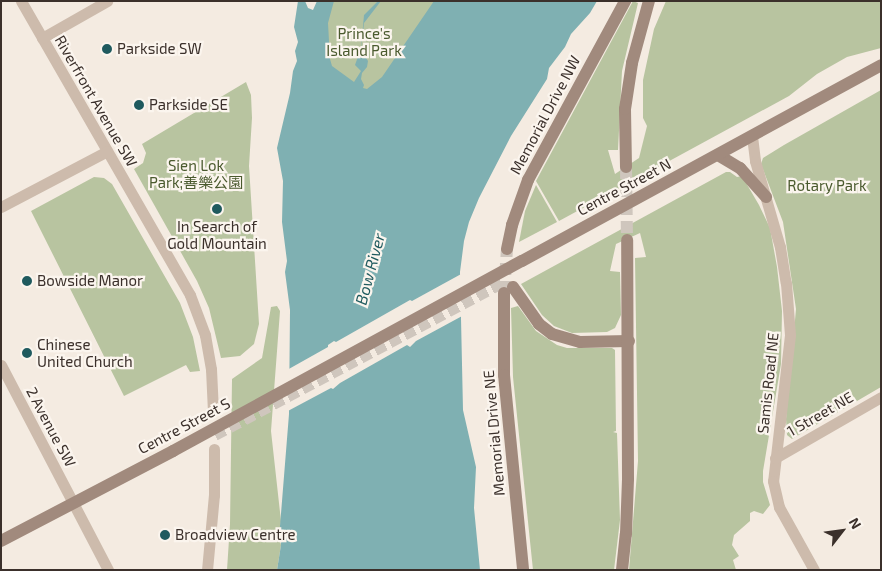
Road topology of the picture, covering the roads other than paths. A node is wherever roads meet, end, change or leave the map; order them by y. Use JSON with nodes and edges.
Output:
{"nodes":[{"id":1,"x":21,"y":1,"type":"edge"},
{"id":2,"x":107,"y":1,"type":"edge"},
{"id":3,"x":625,"y":1,"type":"edge"},
{"id":4,"x":649,"y":1,"type":"edge"},
{"id":5,"x":42,"y":38,"type":"junction"},
{"id":6,"x":881,"y":65,"type":"edge"},
{"id":7,"x":752,"y":136,"type":"junction"},
{"id":8,"x":107,"y":151,"type":"junction"},
{"id":9,"x":718,"y":155,"type":"junction"},
{"id":10,"x":626,"y":167,"type":"tunnel mouth"},
{"id":11,"x":766,"y":198,"type":"junction"},
{"id":12,"x":1,"y":206,"type":"edge"},
{"id":13,"x":627,"y":240,"type":"tunnel mouth"},
{"id":14,"x":507,"y":249,"type":"tunnel mouth"},
{"id":15,"x":381,"y":338,"type":"joint"},
{"id":16,"x":629,"y":341,"type":"junction"},
{"id":17,"x":1,"y":365,"type":"edge"},
{"id":18,"x":881,"y":397,"type":"edge"},
{"id":19,"x":214,"y":411,"type":"dead end"},
{"id":20,"x":214,"y":449,"type":"dead end"},
{"id":21,"x":775,"y":458,"type":"junction"},
{"id":22,"x":74,"y":504,"type":"junction"},
{"id":23,"x":1,"y":541,"type":"edge"},
{"id":24,"x":108,"y":570,"type":"edge"},
{"id":25,"x":207,"y":570,"type":"edge"},
{"id":26,"x":523,"y":570,"type":"edge"},
{"id":27,"x":622,"y":570,"type":"edge"},
{"id":28,"x":814,"y":570,"type":"edge"}],
"edges":[{"from":1,"to":5,"type":"street","name":"Riverfront Avenue SW"},
{"from":2,"to":5,"type":"street"},
{"from":3,"to":14,"type":"main road","name":"Memorial Drive NW"},
{"from":4,"to":10,"type":"main road"},
{"from":5,"to":8,"type":"street","name":"Riverfront Avenue SW"},
{"from":6,"to":7,"type":"main road","name":"Centre Street N"},
{"from":7,"to":9,"type":"main road","name":"Centre Street N"},
{"from":7,"to":11,"type":"street","name":"Samis Road NE"},
{"from":8,"to":12,"type":"street"},
{"from":8,"to":19,"type":"street","name":"Riverfront Avenue SW"},
{"from":9,"to":11,"type":"main road"},
{"from":9,"to":15,"type":"main road","name":"Centre Street N","bridge":true},
{"from":11,"to":21,"type":"street","name":"Samis Road NE"},
{"from":13,"to":16,"type":"main road"},
{"from":15,"to":22,"type":"main road","name":"Centre Street S","bridge":true},
{"from":16,"to":26,"type":"main road","name":"Memorial Drive NE"},
{"from":16,"to":27,"type":"main road"},
{"from":17,"to":22,"type":"street","name":"2 Avenue SW"},
{"from":18,"to":21,"type":"street","name":"1 Street NE"},
{"from":20,"to":25,"type":"street"},
{"from":21,"to":28,"type":"street","name":"Samis Road NE"},
{"from":22,"to":23,"type":"main road","name":"Centre Street S"},
{"from":22,"to":24,"type":"street","name":"2 Avenue SW"}]}
